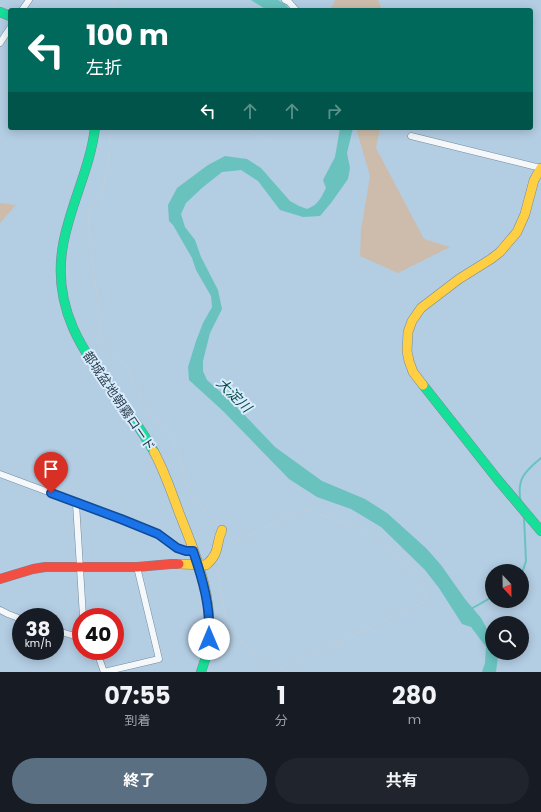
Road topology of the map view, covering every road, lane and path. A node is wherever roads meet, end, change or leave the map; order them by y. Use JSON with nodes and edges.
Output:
{"nodes":[{"id":1,"x":286,"y":0,"type":"edge"},
{"id":2,"x":294,"y":8,"type":"edge"},
{"id":3,"x":8,"y":31,"type":"edge"},
{"id":4,"x":0,"y":43,"type":"edge"},
{"id":5,"x":95,"y":130,"type":"edge"},
{"id":6,"x":110,"y":130,"type":"edge"},
{"id":7,"x":245,"y":130,"type":"edge"},
{"id":8,"x":411,"y":136,"type":"dead end"},
{"id":9,"x":267,"y":143,"type":"dead end"},
{"id":10,"x":541,"y":168,"type":"edge"},
{"id":11,"x":0,"y":474,"type":"edge"},
{"id":12,"x":76,"y":503,"type":"junction"},
{"id":13,"x":222,"y":530,"type":"joint"},
{"id":14,"x":541,"y":531,"type":"edge"},
{"id":15,"x":225,"y":546,"type":"dead end"},
{"id":16,"x":193,"y":551,"type":"junction"},
{"id":17,"x":221,"y":560,"type":"dead end"},
{"id":18,"x":198,"y":565,"type":"junction"},
{"id":19,"x":80,"y":567,"type":"junction"},
{"id":20,"x":137,"y":567,"type":"junction"},
{"id":21,"x":0,"y":579,"type":"edge"},
{"id":22,"x":82,"y":608,"type":"edge"},
{"id":23,"x":0,"y":610,"type":"edge"},
{"id":24,"x":12,"y":616,"type":"edge"},
{"id":25,"x":100,"y":660,"type":"edge"},
{"id":26,"x":104,"y":672,"type":"edge"},
{"id":27,"x":201,"y":672,"type":"edge"},
{"id":28,"x":266,"y":672,"type":"edge"},
{"id":29,"x":272,"y":672,"type":"edge"}],
"edges":[{"from":1,"to":2,"type":"street"},
{"from":3,"to":4,"type":"street"},
{"from":5,"to":16,"type":"street","name":"都城盆地朝霧ロード"},
{"from":6,"to":13,"type":"path"},
{"from":7,"to":9,"type":"path"},
{"from":8,"to":10,"type":"street"},
{"from":10,"to":14,"type":"street"},
{"from":11,"to":12,"type":"street"},
{"from":12,"to":16,"type":"street"},
{"from":12,"to":19,"type":"street"},
{"from":13,"to":18,"type":"street"},
{"from":15,"to":29,"type":"path"},
{"from":16,"to":18,"type":"street","name":"都城盆地朝霧ロード"},
{"from":17,"to":28,"type":"path"},
{"from":18,"to":20,"type":"street"},
{"from":18,"to":27,"type":"street","name":"都城盆地朝霧ロード"},
{"from":19,"to":20,"type":"street"},
{"from":19,"to":21,"type":"street"},
{"from":19,"to":22,"type":"street"},
{"from":20,"to":26,"type":"street"},
{"from":23,"to":24,"type":"street"},
{"from":25,"to":26,"type":"street"}]}
